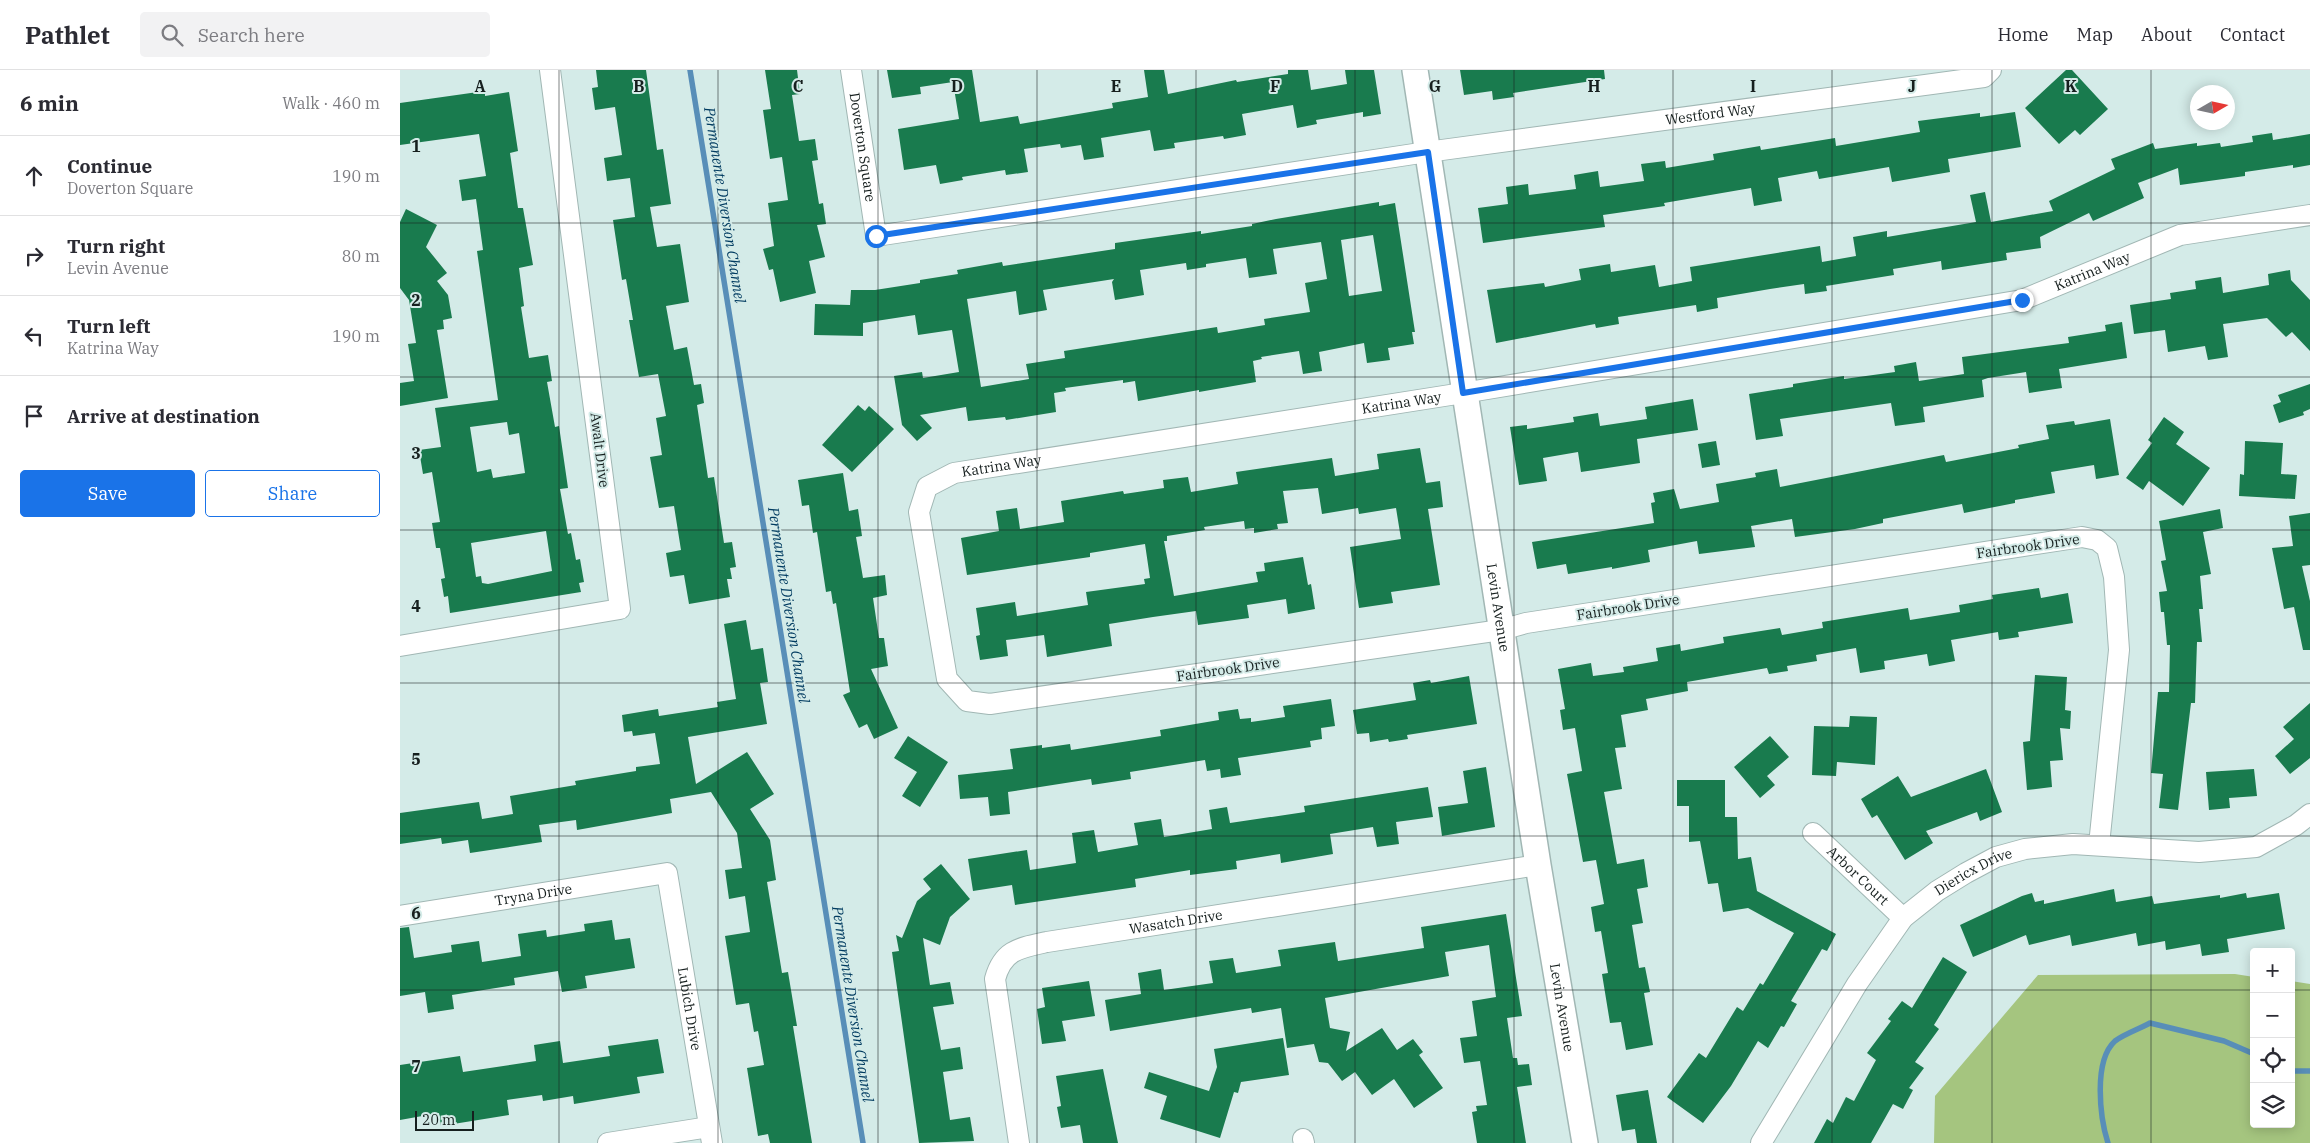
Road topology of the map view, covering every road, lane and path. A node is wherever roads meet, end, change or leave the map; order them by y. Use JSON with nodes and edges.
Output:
{"nodes":[{"id":1,"x":550,"y":70,"type":"edge"},
{"id":2,"x":852,"y":70,"type":"edge"},
{"id":3,"x":1415,"y":70,"type":"edge"},
{"id":4,"x":1991,"y":70,"type":"edge"},
{"id":5,"x":1428,"y":152,"type":"junction"},
{"id":6,"x":2310,"y":215,"type":"edge"},
{"id":7,"x":1463,"y":393,"type":"junction"},
{"id":8,"x":932,"y":592,"type":"joint"},
{"id":9,"x":1501,"y":630,"type":"junction"},
{"id":10,"x":400,"y":645,"type":"edge"},
{"id":11,"x":2310,"y":814,"type":"edge"},
{"id":12,"x":1814,"y":833,"type":"dead end"},
{"id":13,"x":2099,"y":845,"type":"junction"},
{"id":14,"x":1538,"y":865,"type":"junction"},
{"id":15,"x":667,"y":873,"type":"joint"},
{"id":16,"x":400,"y":916,"type":"edge"},
{"id":17,"x":1903,"y":918,"type":"junction"},
{"id":18,"x":711,"y":1135,"type":"edge"},
{"id":19,"x":608,"y":1143,"type":"edge"},
{"id":20,"x":1020,"y":1143,"type":"edge"},
{"id":21,"x":1585,"y":1143,"type":"edge"},
{"id":22,"x":1761,"y":1143,"type":"edge"}],
"edges":[{"from":1,"to":10,"type":"street","name":"Awalt Drive"},
{"from":2,"to":5,"type":"street","name":"Doverton Square"},
{"from":3,"to":5,"type":"street","name":"Levin Avenue"},
{"from":4,"to":5,"type":"street","name":"Westford Way"},
{"from":5,"to":7,"type":"street","name":"Levin Avenue"},
{"from":6,"to":7,"type":"street","name":"Katrina Way"},
{"from":7,"to":8,"type":"street","name":"Katrina Way"},
{"from":7,"to":9,"type":"street","name":"Levin Avenue"},
{"from":8,"to":9,"type":"street","name":"Fairbrook Drive"},
{"from":9,"to":13,"type":"street","name":"Fairbrook Drive"},
{"from":9,"to":14,"type":"street","name":"Levin Avenue"},
{"from":11,"to":13,"type":"street","name":"Diericx Drive"},
{"from":12,"to":17,"type":"street","name":"Arbor Court"},
{"from":13,"to":17,"type":"street","name":"Diericx Drive"},
{"from":14,"to":20,"type":"street","name":"Wasatch Drive"},
{"from":14,"to":21,"type":"street","name":"Levin Avenue"},
{"from":15,"to":16,"type":"street","name":"Tryna Drive"},
{"from":15,"to":18,"type":"street","name":"Lubich Drive"},
{"from":17,"to":22,"type":"street","name":"Diericx Drive"},
{"from":18,"to":19,"type":"street"}]}
